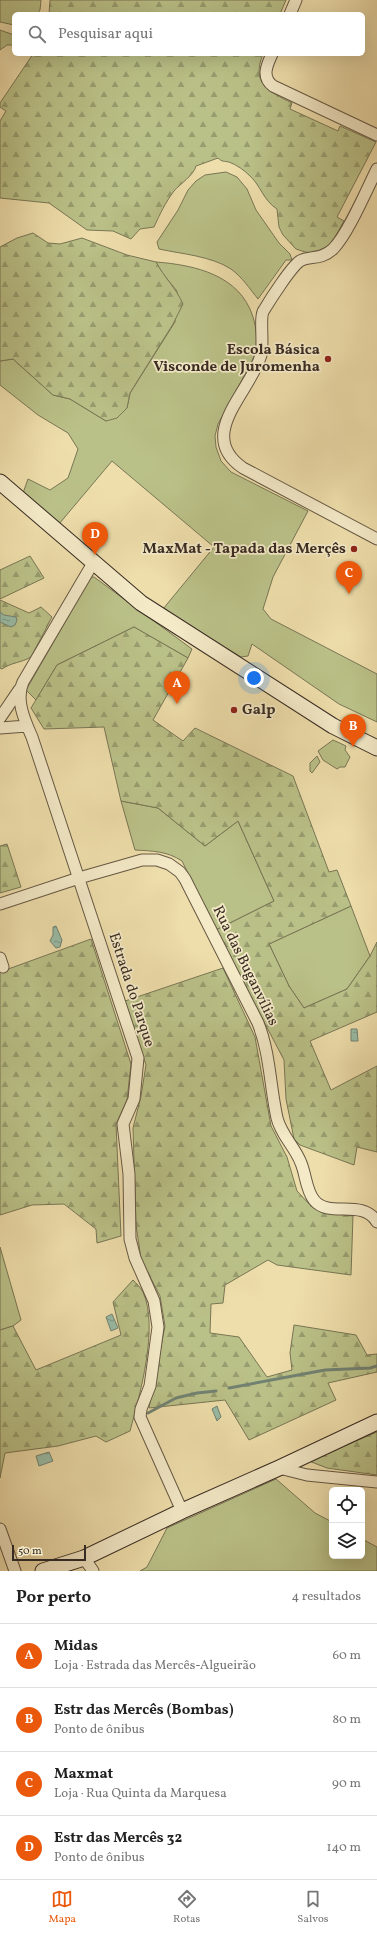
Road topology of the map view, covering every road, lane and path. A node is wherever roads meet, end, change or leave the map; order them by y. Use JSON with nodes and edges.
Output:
{"nodes":[{"id":1,"x":296,"y":0,"type":"edge"},
{"id":2,"x":291,"y":12,"type":"edge"},
{"id":3,"x":271,"y":56,"type":"edge"},
{"id":4,"x":377,"y":135,"type":"edge"},
{"id":5,"x":377,"y":169,"type":"edge"},
{"id":6,"x":0,"y":482,"type":"edge"},
{"id":7,"x":377,"y":539,"type":"edge"},
{"id":8,"x":93,"y":563,"type":"junction"},
{"id":9,"x":19,"y":690,"type":"junction"},
{"id":10,"x":0,"y":718,"type":"edge"},
{"id":11,"x":27,"y":726,"type":"junction"},
{"id":12,"x":0,"y":728,"type":"edge"},
{"id":13,"x":377,"y":748,"type":"edge"},
{"id":14,"x":79,"y":878,"type":"junction"},
{"id":15,"x":0,"y":904,"type":"edge"},
{"id":16,"x":377,"y":1222,"type":"edge"},
{"id":17,"x":377,"y":1422,"type":"edge"},
{"id":18,"x":279,"y":1468,"type":"junction"},
{"id":19,"x":377,"y":1482,"type":"edge"},
{"id":20,"x":182,"y":1511,"type":"junction"},
{"id":21,"x":0,"y":1529,"type":"edge"},
{"id":22,"x":84,"y":1558,"type":"junction"},
{"id":23,"x":14,"y":1571,"type":"edge"},
{"id":24,"x":42,"y":1571,"type":"edge"},
{"id":25,"x":93,"y":1571,"type":"edge"}],
"edges":[{"from":1,"to":2,"type":"street"},
{"from":3,"to":4,"type":"street"},
{"from":5,"to":7,"type":"street"},
{"from":6,"to":8,"type":"street"},
{"from":8,"to":9,"type":"street"},
{"from":8,"to":13,"type":"street"},
{"from":9,"to":10,"type":"street"},
{"from":9,"to":11,"type":"street","name":"Estrada do Parque"},
{"from":11,"to":12,"type":"street"},
{"from":11,"to":14,"type":"street","name":"Estrada do Parque"},
{"from":14,"to":15,"type":"street","name":"Rua das Buganvílias"},
{"from":14,"to":16,"type":"street","name":"Rua das Buganvílias"},
{"from":14,"to":20,"type":"street","name":"Estrada do Parque"},
{"from":17,"to":18,"type":"street"},
{"from":18,"to":19,"type":"street"},
{"from":18,"to":20,"type":"street"},
{"from":20,"to":22,"type":"street"},
{"from":21,"to":23,"type":"street"},
{"from":22,"to":24,"type":"street"},
{"from":22,"to":25,"type":"street"}]}
